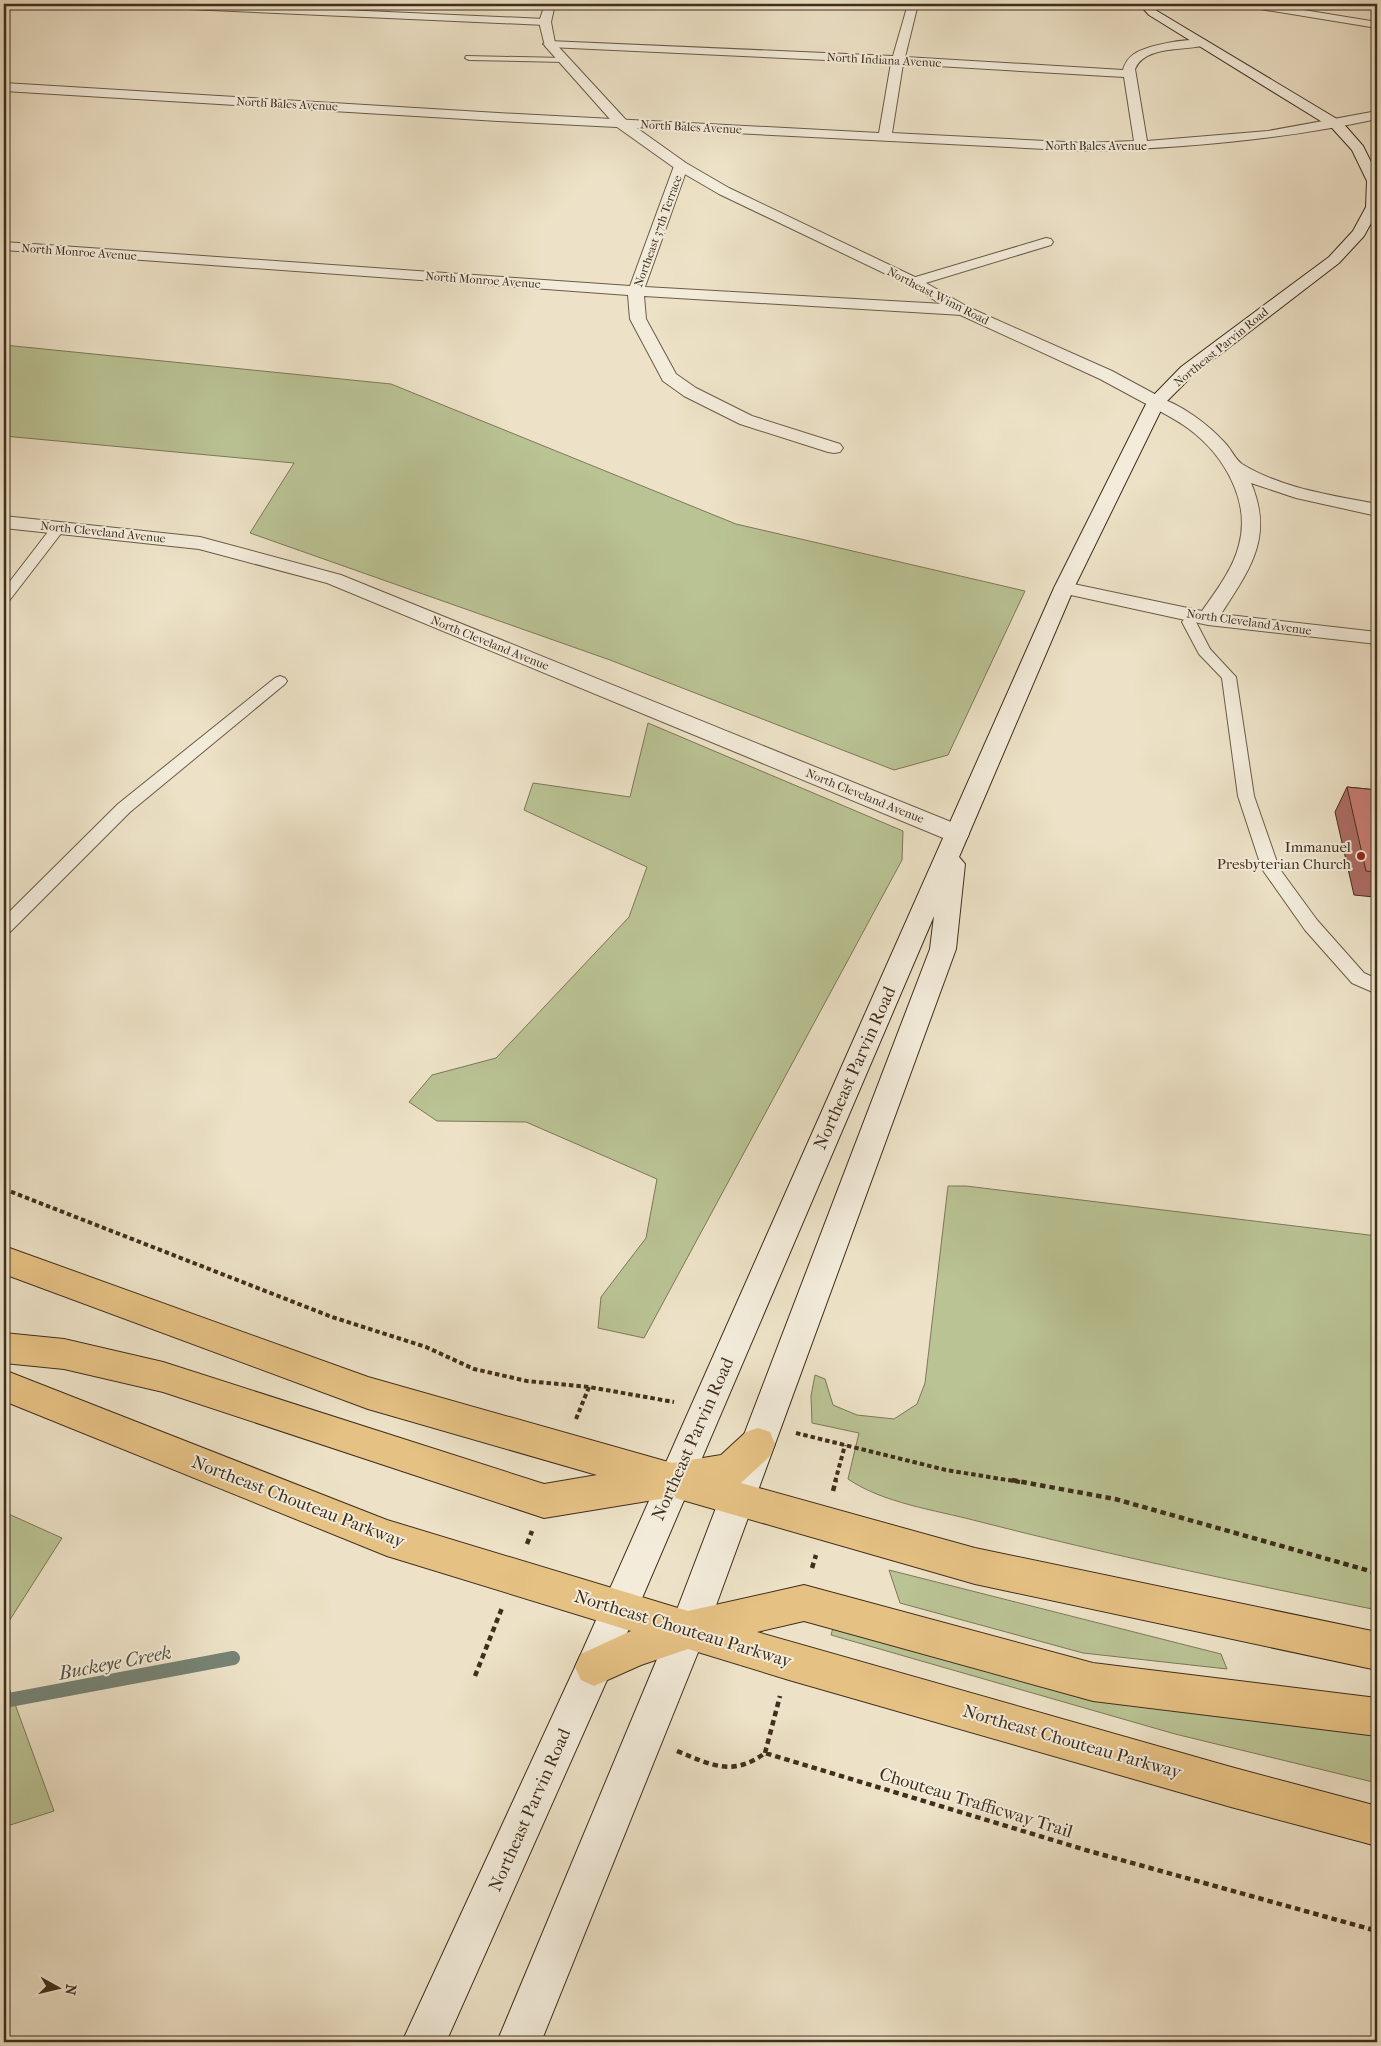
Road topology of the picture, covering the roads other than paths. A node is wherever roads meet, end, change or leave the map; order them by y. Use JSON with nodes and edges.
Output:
{"nodes":[{"id":1,"x":142,"y":4,"type":"edge"},
{"id":2,"x":550,"y":4,"type":"edge"},
{"id":3,"x":913,"y":4,"type":"edge"},
{"id":4,"x":1144,"y":4,"type":"edge"},
{"id":5,"x":1248,"y":4,"type":"edge"},
{"id":6,"x":545,"y":22,"type":"junction"},
{"id":7,"x":1377,"y":24,"type":"edge"},
{"id":8,"x":549,"y":44,"type":"junction"},
{"id":9,"x":1202,"y":44,"type":"junction"},
{"id":10,"x":469,"y":58,"type":"dead end"},
{"id":11,"x":564,"y":60,"type":"junction"},
{"id":12,"x":897,"y":60,"type":"junction"},
{"id":13,"x":1131,"y":74,"type":"junction"},
{"id":14,"x":4,"y":87,"type":"edge"},
{"id":15,"x":1377,"y":115,"type":"edge"},
{"id":16,"x":622,"y":124,"type":"junction"},
{"id":17,"x":1337,"y":124,"type":"junction"},
{"id":18,"x":885,"y":137,"type":"junction"},
{"id":19,"x":1141,"y":146,"type":"junction"},
{"id":20,"x":681,"y":166,"type":"junction"},
{"id":21,"x":1046,"y":242,"type":"dead end"},
{"id":22,"x":4,"y":246,"type":"edge"},
{"id":23,"x":914,"y":282,"type":"junction"},
{"id":24,"x":636,"y":290,"type":"junction"},
{"id":25,"x":962,"y":310,"type":"junction"},
{"id":26,"x":1156,"y":402,"type":"junction"},
{"id":27,"x":834,"y":448,"type":"dead end"},
{"id":28,"x":1233,"y":466,"type":"junction"},
{"id":29,"x":1377,"y":510,"type":"edge"},
{"id":30,"x":4,"y":522,"type":"edge"},
{"id":31,"x":59,"y":527,"type":"junction"},
{"id":32,"x":1064,"y":588,"type":"junction"},
{"id":33,"x":4,"y":598,"type":"edge"},
{"id":34,"x":1201,"y":617,"type":"junction"},
{"id":35,"x":1377,"y":638,"type":"edge"},
{"id":36,"x":280,"y":682,"type":"dead end"},
{"id":37,"x":957,"y":834,"type":"junction"},
{"id":38,"x":4,"y":927,"type":"edge"},
{"id":39,"x":1377,"y":987,"type":"edge"},
{"id":40,"x":4,"y":1260,"type":"edge"},
{"id":41,"x":4,"y":1348,"type":"edge"},
{"id":42,"x":4,"y":1385,"type":"edge"},
{"id":43,"x":758,"y":1444,"type":"junction"},
{"id":44,"x":675,"y":1481,"type":"junction"},
{"id":45,"x":737,"y":1499,"type":"junction"},
{"id":46,"x":619,"y":1609,"type":"junction"},
{"id":47,"x":688,"y":1630,"type":"junction"},
{"id":48,"x":1377,"y":1650,"type":"edge"},
{"id":49,"x":594,"y":1667,"type":"junction"},
{"id":50,"x":1377,"y":1717,"type":"edge"},
{"id":51,"x":1377,"y":1826,"type":"edge"},
{"id":52,"x":424,"y":2042,"type":"edge"},
{"id":53,"x":519,"y":2042,"type":"edge"}],
"edges":[{"from":1,"to":6,"type":"street"},
{"from":2,"to":6,"type":"street"},
{"from":3,"to":12,"type":"street"},
{"from":4,"to":9,"type":"street","name":"Northeast Parvin Road"},
{"from":5,"to":7,"type":"street"},
{"from":6,"to":8,"type":"street"},
{"from":8,"to":11,"type":"street","name":"Northeast Winn Road"},
{"from":8,"to":12,"type":"street","name":"North Indiana Avenue"},
{"from":9,"to":13,"type":"street"},
{"from":9,"to":17,"type":"street","name":"Northeast Parvin Road"},
{"from":10,"to":11,"type":"lane"},
{"from":11,"to":16,"type":"street","name":"Northeast Winn Road"},
{"from":12,"to":13,"type":"street","name":"North Indiana Avenue"},
{"from":12,"to":18,"type":"street"},
{"from":13,"to":19,"type":"street"},
{"from":14,"to":16,"type":"street","name":"North Bales Avenue"},
{"from":15,"to":17,"type":"street","name":"North Bales Avenue"},
{"from":16,"to":18,"type":"street","name":"North Bales Avenue"},
{"from":16,"to":20,"type":"street","name":"Northeast Winn Road"},
{"from":17,"to":19,"type":"street","name":"North Bales Avenue"},
{"from":17,"to":26,"type":"street","name":"Northeast Parvin Road"},
{"from":18,"to":19,"type":"street","name":"North Bales Avenue"},
{"from":20,"to":23,"type":"street","name":"Northeast Winn Road"},
{"from":20,"to":24,"type":"street","name":"Northeast 37th Terrace"},
{"from":21,"to":23,"type":"street"},
{"from":22,"to":24,"type":"street","name":"North Monroe Avenue"},
{"from":23,"to":25,"type":"street","name":"Northeast Winn Road"},
{"from":24,"to":25,"type":"street","name":"North Monroe Avenue"},
{"from":24,"to":27,"type":"street","name":"Northeast 37th Terrace"},
{"from":25,"to":26,"type":"street","name":"Northeast Winn Road"},
{"from":26,"to":28,"type":"street","name":"Northeast Winn Road"},
{"from":26,"to":32,"type":"street","name":"Northeast Parvin Road"},
{"from":28,"to":29,"type":"street"},
{"from":28,"to":34,"type":"street","name":"Northeast Winn Road"},
{"from":30,"to":31,"type":"street","name":"North Cleveland Avenue"},
{"from":31,"to":33,"type":"lane"},
{"from":31,"to":37,"type":"street","name":"North Cleveland Avenue"},
{"from":32,"to":34,"type":"street","name":"North Cleveland Avenue"},
{"from":32,"to":37,"type":"street","name":"Northeast Parvin Road"},
{"from":34,"to":35,"type":"street","name":"North Cleveland Avenue"},
{"from":34,"to":39,"type":"lane"},
{"from":36,"to":38,"type":"lane"},
{"from":37,"to":43,"type":"street","name":"Northeast Parvin Road"},
{"from":37,"to":44,"type":"street","name":"Northeast Parvin Road"},
{"from":40,"to":44,"type":"main road"},
{"from":41,"to":44,"type":"main road"},
{"from":42,"to":46,"type":"main road","name":"Northeast Chouteau Parkway"},
{"from":43,"to":44,"type":"main road"},
{"from":43,"to":45,"type":"street","name":"Northeast Parvin Road"},
{"from":44,"to":45,"type":"main road"},
{"from":44,"to":46,"type":"street","name":"Northeast Parvin Road"},
{"from":45,"to":47,"type":"street","name":"Northeast Parvin Road"},
{"from":45,"to":48,"type":"main road"},
{"from":46,"to":47,"type":"main road","name":"Northeast Chouteau Parkway"},
{"from":46,"to":49,"type":"street","name":"Northeast Parvin Road"},
{"from":47,"to":49,"type":"main road"},
{"from":47,"to":50,"type":"main road"},
{"from":47,"to":51,"type":"main road","name":"Northeast Chouteau Parkway"},
{"from":47,"to":53,"type":"street","name":"Northeast Parvin Road"},
{"from":49,"to":52,"type":"street","name":"Northeast Parvin Road"}]}
